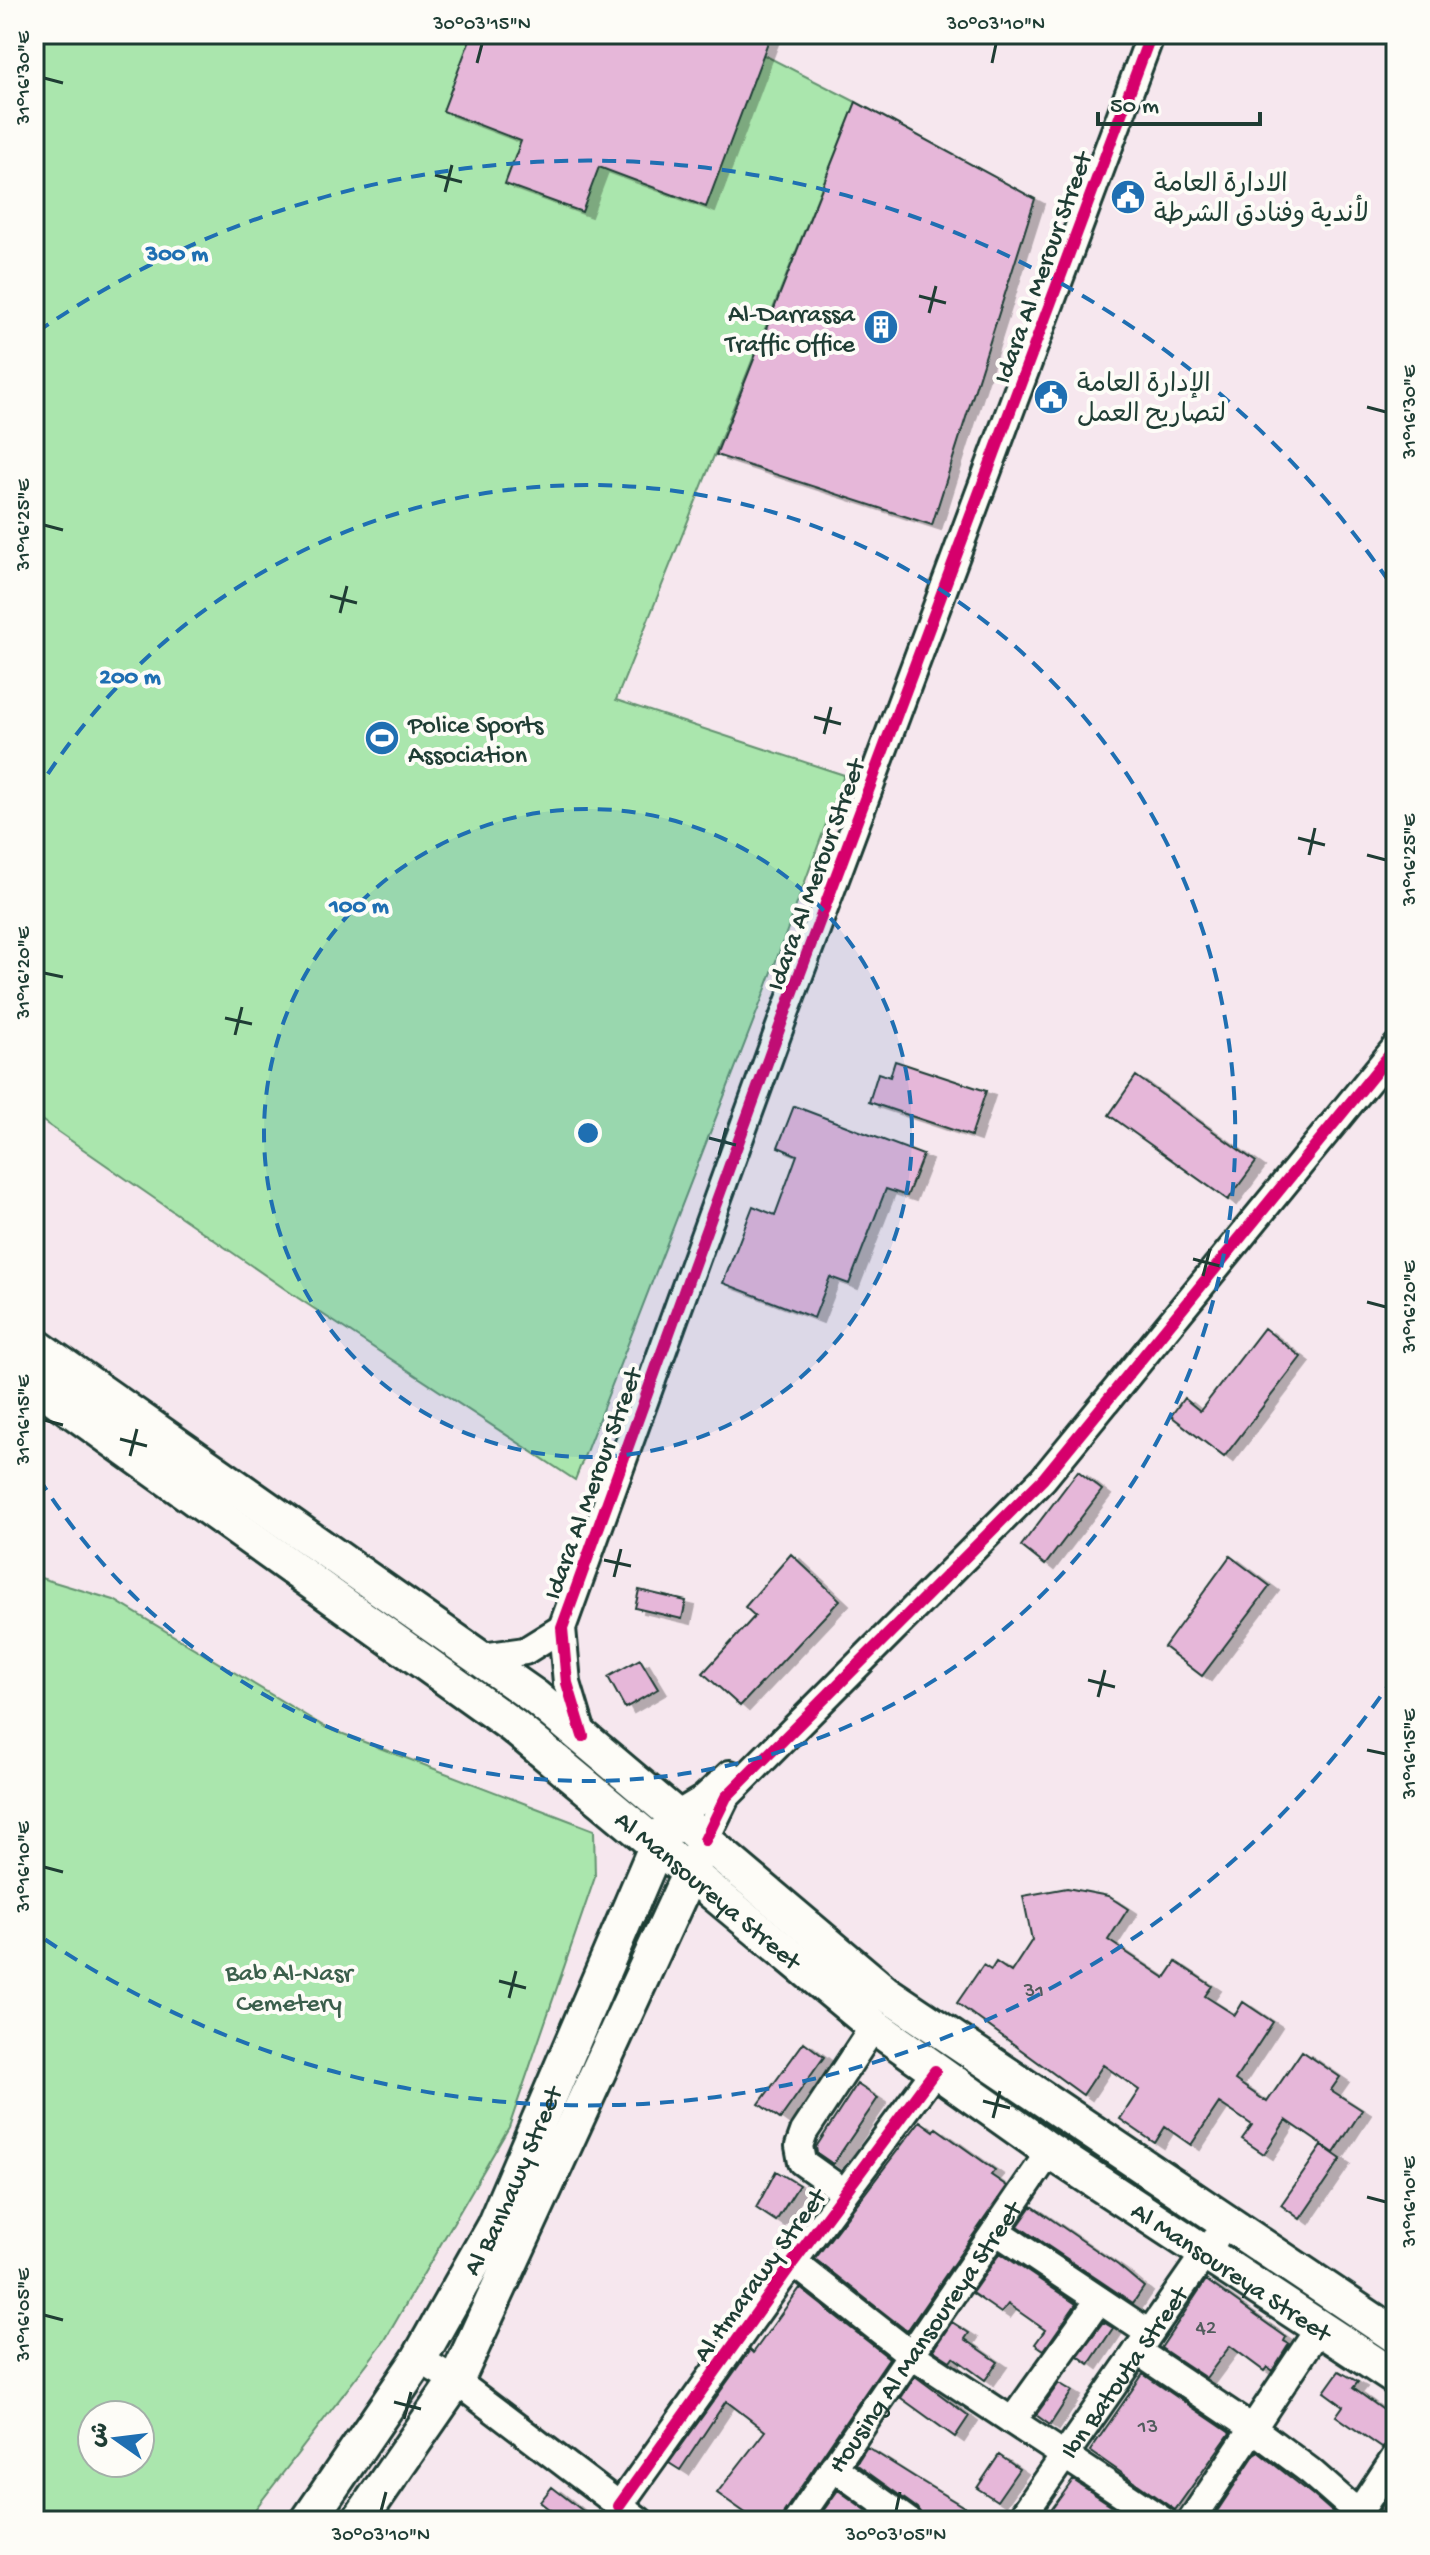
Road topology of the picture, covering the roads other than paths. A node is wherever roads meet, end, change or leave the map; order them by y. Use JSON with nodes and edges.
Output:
{"nodes":[{"id":1,"x":1151,"y":34,"type":"edge"},
{"id":2,"x":1396,"y":1047,"type":"edge"},
{"id":3,"x":34,"y":1345,"type":"edge"},
{"id":4,"x":34,"y":1383,"type":"edge"},
{"id":5,"x":1065,"y":1450,"type":"junction"},
{"id":6,"x":172,"y":1463,"type":"junction"},
{"id":7,"x":562,"y":1628,"type":"junction"},
{"id":8,"x":482,"y":1657,"type":"junction"},
{"id":9,"x":535,"y":1697,"type":"junction"},
{"id":10,"x":513,"y":1726,"type":"junction"},
{"id":11,"x":583,"y":1736,"type":"junction"},
{"id":12,"x":675,"y":1816,"type":"junction"},
{"id":13,"x":705,"y":1840,"type":"junction"},
{"id":14,"x":656,"y":1847,"type":"junction"},
{"id":15,"x":689,"y":1874,"type":"junction"},
{"id":16,"x":874,"y":2026,"type":"junction"},
{"id":17,"x":935,"y":2071,"type":"junction"},
{"id":18,"x":1050,"y":2151,"type":"junction"},
{"id":19,"x":844,"y":2192,"type":"junction"},
{"id":20,"x":1226,"y":2223,"type":"junction"},
{"id":21,"x":996,"y":2231,"type":"junction"},
{"id":22,"x":1206,"y":2252,"type":"junction"},
{"id":23,"x":793,"y":2262,"type":"junction"},
{"id":24,"x":1099,"y":2300,"type":"junction"},
{"id":25,"x":1320,"y":2327,"type":"junction"},
{"id":26,"x":1396,"y":2336,"type":"edge"},
{"id":27,"x":1143,"y":2342,"type":"junction"},
{"id":28,"x":909,"y":2353,"type":"junction"},
{"id":29,"x":419,"y":2359,"type":"junction"},
{"id":30,"x":1396,"y":2378,"type":"edge"},
{"id":31,"x":456,"y":2381,"type":"junction"},
{"id":32,"x":1012,"y":2421,"type":"junction"},
{"id":33,"x":1252,"y":2428,"type":"junction"},
{"id":34,"x":1065,"y":2456,"type":"junction"},
{"id":35,"x":1396,"y":2456,"type":"edge"},
{"id":36,"x":833,"y":2467,"type":"junction"},
{"id":37,"x":629,"y":2513,"type":"edge"},
{"id":38,"x":1359,"y":2519,"type":"edge"},
{"id":39,"x":308,"y":2521,"type":"edge"},
{"id":40,"x":359,"y":2521,"type":"edge"},
{"id":41,"x":797,"y":2521,"type":"edge"},
{"id":42,"x":908,"y":2521,"type":"edge"},
{"id":43,"x":1019,"y":2521,"type":"edge"},
{"id":44,"x":1164,"y":2521,"type":"edge"},
{"id":45,"x":1191,"y":2521,"type":"edge"}],
"edges":[{"from":1,"to":7,"type":"street","name":"Idara Al Merour Street"},
{"from":2,"to":5,"type":"street"},
{"from":3,"to":6,"type":"main road","name":"Al Mansoureya Street"},
{"from":4,"to":6,"type":"main road","name":"Al Mansoureya Street"},
{"from":5,"to":12,"type":"street"},
{"from":5,"to":13,"type":"street"},
{"from":6,"to":8,"type":"main road","name":"Al Mansoureya Street"},
{"from":6,"to":10,"type":"main road","name":"Al Mansoureya Street"},
{"from":7,"to":8,"type":"street","name":"Idara Al Merour Street"},
{"from":7,"to":11,"type":"street","name":"Idara Al Merour Street"},
{"from":8,"to":9,"type":"main road","name":"Al Mansoureya Street"},
{"from":9,"to":10,"type":"main road"},
{"from":9,"to":11,"type":"main road","name":"Al Mansoureya Street"},
{"from":10,"to":14,"type":"main road","name":"Al Mansoureya Street"},
{"from":11,"to":12,"type":"main road","name":"Al Mansoureya Street"},
{"from":12,"to":13,"type":"main road","name":"Al Mansoureya Street"},
{"from":12,"to":14,"type":"main road","name":"Al Banhawy Street"},
{"from":13,"to":15,"type":"main road","name":"Al Banhawy Street"},
{"from":13,"to":20,"type":"main road","name":"Al Mansoureya Street"},
{"from":14,"to":15,"type":"main road","name":"Al Mansoureya Street"},
{"from":14,"to":29,"type":"main road","name":"Al Banhawy Street"},
{"from":15,"to":16,"type":"main road","name":"Al Mansoureya Street"},
{"from":15,"to":31,"type":"main road","name":"Al Banhawy Street"},
{"from":16,"to":17,"type":"main road","name":"Al Mansoureya Street"},
{"from":16,"to":19,"type":"street"},
{"from":17,"to":18,"type":"main road","name":"Al Mansoureya Street"},
{"from":17,"to":19,"type":"street","name":"Al Hmarawy Street"},
{"from":18,"to":21,"type":"street","name":"Housing Al Mansoureya Street"},
{"from":18,"to":22,"type":"main road","name":"Al Mansoureya Street"},
{"from":19,"to":23,"type":"street","name":"Al Hmarawy Street"},
{"from":20,"to":22,"type":"street","name":"Ibn Batouta Street"},
{"from":20,"to":26,"type":"main road","name":"Al Mansoureya Street"},
{"from":21,"to":24,"type":"street"},
{"from":21,"to":28,"type":"street","name":"Housing Al Mansoureya Street"},
{"from":22,"to":25,"type":"main road","name":"Al Mansoureya Street"},
{"from":22,"to":27,"type":"street","name":"Ibn Batouta Street"},
{"from":23,"to":28,"type":"street"},
{"from":23,"to":37,"type":"street","name":"Al Hmarawy Street"},
{"from":24,"to":27,"type":"street"},
{"from":24,"to":32,"type":"street"},
{"from":25,"to":30,"type":"main road","name":"Al Mansoureya Street"},
{"from":25,"to":33,"type":"street"},
{"from":27,"to":33,"type":"street"},
{"from":27,"to":34,"type":"street","name":"Ibn Batouta Street"},
{"from":28,"to":32,"type":"street"},
{"from":28,"to":36,"type":"street","name":"Housing Al Mansoureya Street"},
{"from":29,"to":31,"type":"street"},
{"from":29,"to":39,"type":"main road","name":"Al Banhawy Street"},
{"from":31,"to":37,"type":"street"},
{"from":31,"to":40,"type":"main road","name":"Al Banhawy Street"},
{"from":32,"to":34,"type":"street"},
{"from":33,"to":38,"type":"street"},
{"from":33,"to":45,"type":"street"},
{"from":34,"to":43,"type":"street","name":"Ibn Batouta Street"},
{"from":34,"to":44,"type":"street"},
{"from":35,"to":38,"type":"street"},
{"from":36,"to":41,"type":"street","name":"Housing Al Mansoureya Street"},
{"from":36,"to":42,"type":"street"}]}
